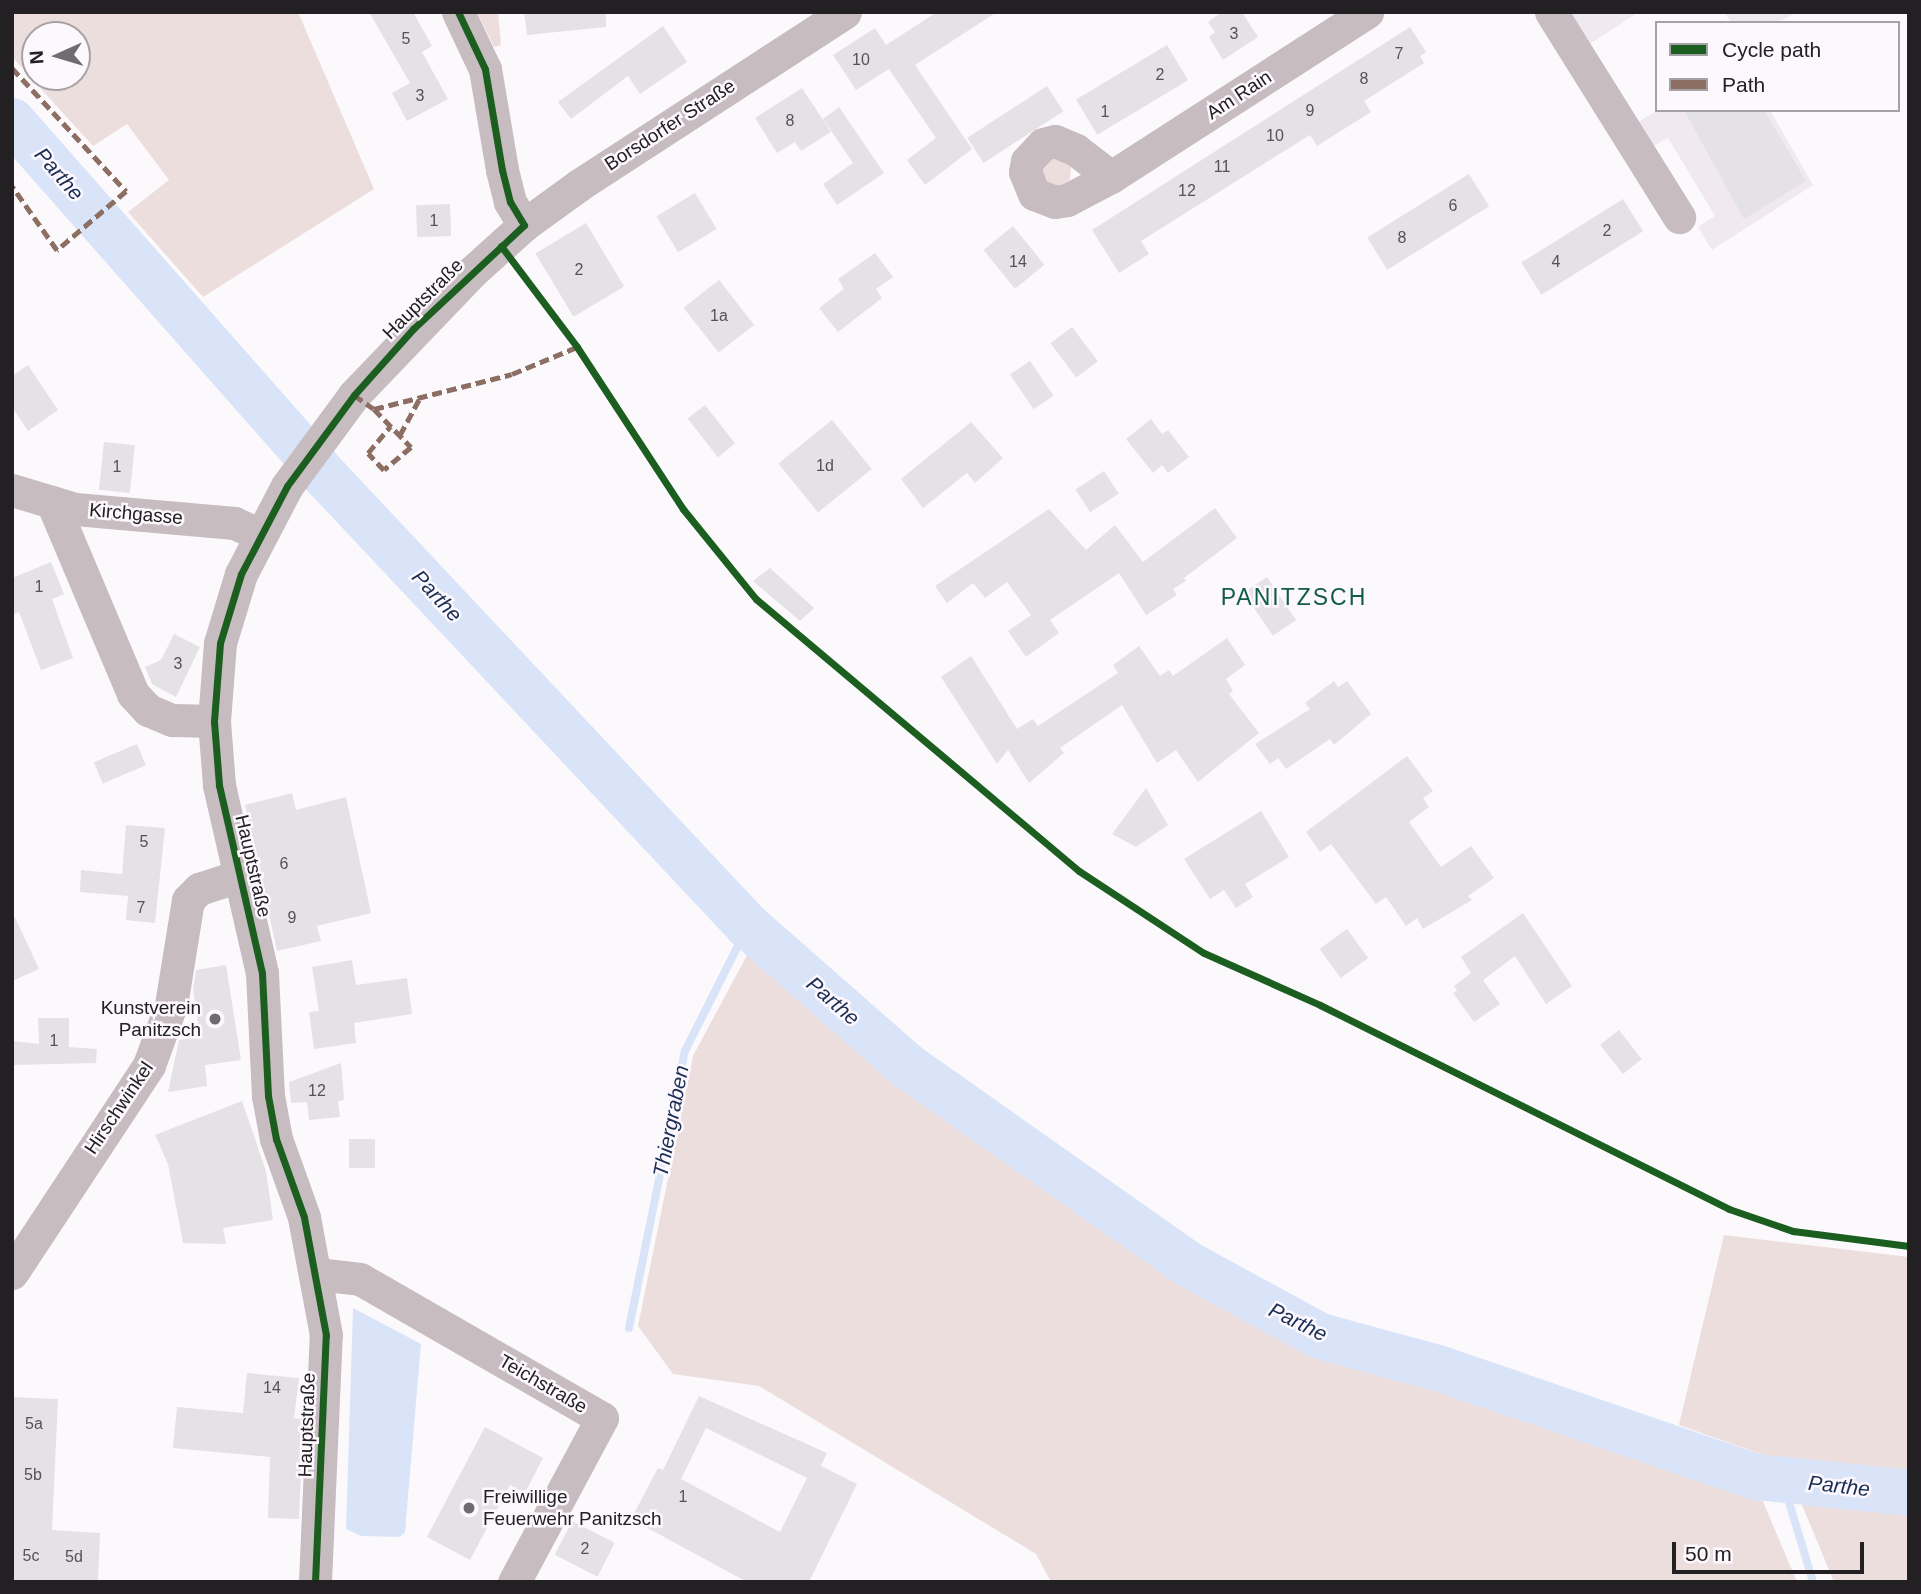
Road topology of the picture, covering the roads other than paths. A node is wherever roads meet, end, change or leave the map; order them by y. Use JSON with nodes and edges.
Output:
{"nodes":[{"id":1,"x":458,"y":12,"type":"edge"},
{"id":2,"x":845,"y":12,"type":"edge"},
{"id":3,"x":1367,"y":12,"type":"edge"},
{"id":4,"x":1551,"y":12,"type":"edge"},
{"id":5,"x":1111,"y":177,"type":"dead end"},
{"id":6,"x":1679,"y":217,"type":"dead end"},
{"id":7,"x":512,"y":235,"type":"junction"},
{"id":8,"x":12,"y":490,"type":"edge"},
{"id":9,"x":52,"y":502,"type":"junction"},
{"id":10,"x":259,"y":534,"type":"junction"},
{"id":11,"x":215,"y":722,"type":"junction"},
{"id":12,"x":239,"y":876,"type":"junction"},
{"id":13,"x":12,"y":1273,"type":"edge"},
{"id":14,"x":317,"y":1274,"type":"junction"},
{"id":15,"x":315,"y":1582,"type":"edge"},
{"id":16,"x":514,"y":1582,"type":"edge"}],
"edges":[{"from":1,"to":7,"type":"street"},
{"from":2,"to":7,"type":"street","name":"Borsdorfer Straße"},
{"from":3,"to":5,"type":"street","name":"Am Rain"},
{"from":4,"to":6,"type":"street"},
{"from":7,"to":10,"type":"street","name":"Hauptstraße"},
{"from":8,"to":9,"type":"street","name":"Kirchgasse"},
{"from":9,"to":10,"type":"street","name":"Kirchgasse"},
{"from":9,"to":11,"type":"street"},
{"from":10,"to":11,"type":"street","name":"Hauptstraße"},
{"from":11,"to":12,"type":"street","name":"Hauptstraße"},
{"from":12,"to":13,"type":"street","name":"Hirschwinkel"},
{"from":12,"to":14,"type":"street","name":"Hauptstraße"},
{"from":14,"to":15,"type":"street","name":"Hauptstraße"},
{"from":14,"to":16,"type":"street","name":"Teichstraße"}]}
